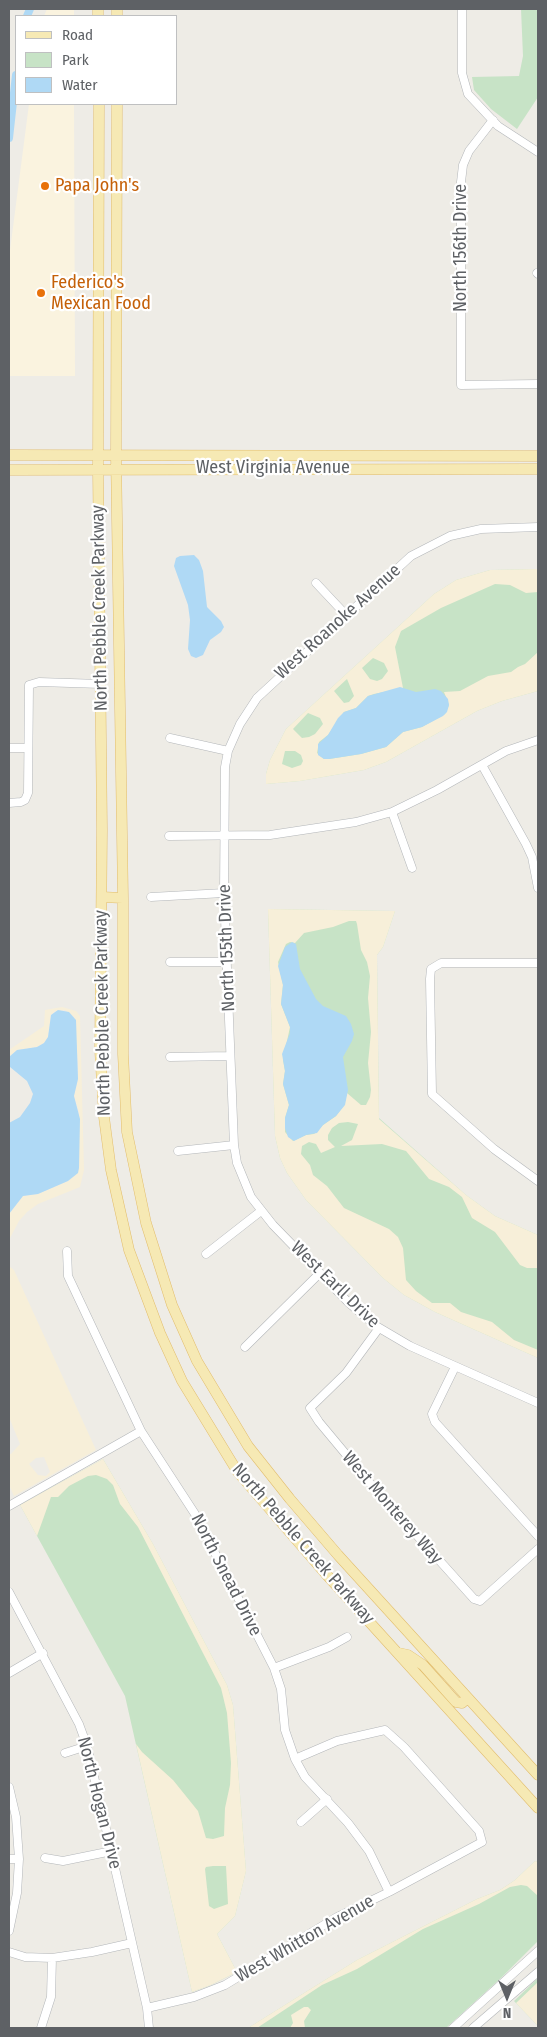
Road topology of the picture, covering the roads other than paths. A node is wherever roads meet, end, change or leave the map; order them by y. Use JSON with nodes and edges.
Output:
{"nodes":[{"id":1,"x":462,"y":9,"type":"edge"},
{"id":2,"x":99,"y":105,"type":"edge"},
{"id":3,"x":117,"y":105,"type":"edge"},
{"id":4,"x":495,"y":123,"type":"junction"},
{"id":5,"x":538,"y":152,"type":"edge"},
{"id":6,"x":538,"y":384,"type":"edge"},
{"id":7,"x":9,"y":455,"type":"edge"},
{"id":8,"x":98,"y":455,"type":"junction"},
{"id":9,"x":116,"y":455,"type":"junction"},
{"id":10,"x":538,"y":456,"type":"edge"},
{"id":11,"x":116,"y":469,"type":"junction"},
{"id":12,"x":538,"y":469,"type":"edge"},
{"id":13,"x":9,"y":470,"type":"edge"},
{"id":14,"x":98,"y":470,"type":"junction"},
{"id":15,"x":538,"y":527,"type":"edge"},
{"id":16,"x":316,"y":582,"type":"dead end"},
{"id":17,"x":346,"y":615,"type":"junction"},
{"id":18,"x":101,"y":684,"type":"junction"},
{"id":19,"x":120,"y":684,"type":"junction"},
{"id":20,"x":170,"y":738,"type":"dead end"},
{"id":21,"x":538,"y":740,"type":"edge"},
{"id":22,"x":9,"y":748,"type":"edge"},
{"id":23,"x":28,"y":748,"type":"junction"},
{"id":24,"x":228,"y":751,"type":"junction"},
{"id":25,"x":482,"y":765,"type":"junction"},
{"id":26,"x":9,"y":803,"type":"edge"},
{"id":27,"x":392,"y":812,"type":"junction"},
{"id":28,"x":169,"y":836,"type":"dead end"},
{"id":29,"x":225,"y":836,"type":"junction"},
{"id":30,"x":535,"y":856,"type":"edge"},
{"id":31,"x":412,"y":868,"type":"dead end"},
{"id":32,"x":538,"y":888,"type":"edge"},
{"id":33,"x":224,"y":893,"type":"junction"},
{"id":34,"x":102,"y":897,"type":"junction"},
{"id":35,"x":151,"y":897,"type":"dead end"},
{"id":36,"x":123,"y":898,"type":"junction"},
{"id":37,"x":170,"y":962,"type":"dead end"},
{"id":38,"x":227,"y":962,"type":"junction"},
{"id":39,"x":538,"y":963,"type":"edge"},
{"id":40,"x":230,"y":1056,"type":"junction"},
{"id":41,"x":170,"y":1057,"type":"dead end"},
{"id":42,"x":234,"y":1145,"type":"junction"},
{"id":43,"x":178,"y":1151,"type":"dead end"},
{"id":44,"x":537,"y":1177,"type":"edge"},
{"id":45,"x":260,"y":1211,"type":"junction"},
{"id":46,"x":67,"y":1251,"type":"dead end"},
{"id":47,"x":206,"y":1254,"type":"dead end"},
{"id":48,"x":320,"y":1273,"type":"junction"},
{"id":49,"x":378,"y":1328,"type":"junction"},
{"id":50,"x":245,"y":1347,"type":"dead end"},
{"id":51,"x":455,"y":1366,"type":"junction"},
{"id":52,"x":538,"y":1403,"type":"edge"},
{"id":53,"x":141,"y":1431,"type":"junction"},
{"id":54,"x":9,"y":1506,"type":"edge"},
{"id":55,"x":538,"y":1536,"type":"edge"},
{"id":56,"x":538,"y":1549,"type":"edge"},
{"id":57,"x":9,"y":1592,"type":"edge"},
{"id":58,"x":347,"y":1637,"type":"dead end"},
{"id":59,"x":43,"y":1653,"type":"junction"},
{"id":60,"x":398,"y":1653,"type":"junction"},
{"id":61,"x":274,"y":1668,"type":"junction"},
{"id":62,"x":9,"y":1674,"type":"edge"},
{"id":63,"x":468,"y":1698,"type":"junction"},
{"id":64,"x":87,"y":1746,"type":"junction"},
{"id":65,"x":65,"y":1753,"type":"dead end"},
{"id":66,"x":295,"y":1759,"type":"junction"},
{"id":67,"x":538,"y":1775,"type":"edge"},
{"id":68,"x":9,"y":1787,"type":"edge"},
{"id":69,"x":327,"y":1799,"type":"junction"},
{"id":70,"x":538,"y":1808,"type":"edge"},
{"id":71,"x":301,"y":1822,"type":"dead end"},
{"id":72,"x":112,"y":1851,"type":"junction"},
{"id":73,"x":45,"y":1858,"type":"dead end"},
{"id":74,"x":9,"y":1859,"type":"edge"},
{"id":75,"x":19,"y":1859,"type":"junction"},
{"id":76,"x":389,"y":1892,"type":"junction"},
{"id":77,"x":9,"y":1931,"type":"edge"},
{"id":78,"x":132,"y":1943,"type":"junction"},
{"id":79,"x":538,"y":1951,"type":"edge"},
{"id":80,"x":9,"y":1952,"type":"edge"},
{"id":81,"x":52,"y":1958,"type":"junction"},
{"id":82,"x":538,"y":1972,"type":"edge"},
{"id":83,"x":147,"y":2008,"type":"junction"},
{"id":84,"x":41,"y":2028,"type":"edge"},
{"id":85,"x":149,"y":2028,"type":"edge"},
{"id":86,"x":453,"y":2028,"type":"edge"},
{"id":87,"x":473,"y":2028,"type":"edge"}],
"edges":[{"from":1,"to":4,"type":"street"},
{"from":2,"to":8,"type":"main road","name":"North Pebble Creek Parkway"},
{"from":3,"to":9,"type":"main road","name":"North Pebble Creek Parkway"},
{"from":4,"to":5,"type":"street"},
{"from":4,"to":6,"type":"street","name":"North 156th Drive"},
{"from":7,"to":8,"type":"main road","name":"West Virginia Avenue"},
{"from":8,"to":9,"type":"main road","name":"West Virginia Avenue"},
{"from":8,"to":14,"type":"main road","name":"North Pebble Creek Parkway"},
{"from":9,"to":10,"type":"main road","name":"West Virginia Avenue"},
{"from":9,"to":11,"type":"main road","name":"North Pebble Creek Parkway"},
{"from":11,"to":12,"type":"main road","name":"West Virginia Avenue"},
{"from":11,"to":14,"type":"main road","name":"West Virginia Avenue"},
{"from":11,"to":19,"type":"main road","name":"North Pebble Creek Parkway"},
{"from":13,"to":14,"type":"main road","name":"West Virginia Avenue"},
{"from":14,"to":18,"type":"main road","name":"North Pebble Creek Parkway"},
{"from":15,"to":17,"type":"street","name":"West Roanoke Avenue"},
{"from":16,"to":17,"type":"street"},
{"from":17,"to":24,"type":"street","name":"West Roanoke Avenue"},
{"from":18,"to":19,"type":"main road"},
{"from":18,"to":23,"type":"street"},
{"from":18,"to":34,"type":"main road","name":"North Pebble Creek Parkway"},
{"from":19,"to":36,"type":"main road","name":"North Pebble Creek Parkway"},
{"from":20,"to":24,"type":"street"},
{"from":21,"to":25,"type":"street"},
{"from":22,"to":23,"type":"street"},
{"from":23,"to":26,"type":"street"},
{"from":24,"to":29,"type":"street","name":"North 155th Drive"},
{"from":25,"to":27,"type":"street"},
{"from":25,"to":30,"type":"street"},
{"from":27,"to":29,"type":"street"},
{"from":27,"to":31,"type":"street"},
{"from":28,"to":29,"type":"street"},
{"from":29,"to":33,"type":"street","name":"North 155th Drive"},
{"from":30,"to":32,"type":"street"},
{"from":33,"to":35,"type":"street"},
{"from":33,"to":38,"type":"street","name":"North 155th Drive"},
{"from":34,"to":36,"type":"main road"},
{"from":34,"to":60,"type":"main road","name":"North Pebble Creek Parkway"},
{"from":36,"to":63,"type":"main road","name":"North Pebble Creek Parkway"},
{"from":37,"to":38,"type":"street"},
{"from":38,"to":40,"type":"street","name":"North 155th Drive"},
{"from":39,"to":44,"type":"street"},
{"from":40,"to":41,"type":"street"},
{"from":40,"to":42,"type":"street","name":"North 155th Drive"},
{"from":42,"to":43,"type":"street"},
{"from":42,"to":45,"type":"street","name":"West Earll Drive"},
{"from":45,"to":47,"type":"street"},
{"from":45,"to":48,"type":"street","name":"West Earll Drive"},
{"from":46,"to":53,"type":"street","name":"North Snead Drive"},
{"from":48,"to":49,"type":"street","name":"West Earll Drive"},
{"from":48,"to":50,"type":"street"},
{"from":49,"to":51,"type":"street","name":"West Earll Drive"},
{"from":49,"to":56,"type":"street","name":"West Monterey Way"},
{"from":51,"to":52,"type":"street","name":"West Earll Drive"},
{"from":51,"to":55,"type":"street"},
{"from":53,"to":54,"type":"street"},
{"from":53,"to":61,"type":"street","name":"North Snead Drive"},
{"from":57,"to":59,"type":"street","name":"North Hogan Drive"},
{"from":58,"to":61,"type":"street"},
{"from":59,"to":62,"type":"street"},
{"from":59,"to":64,"type":"street","name":"North Hogan Drive"},
{"from":60,"to":63,"type":"main road"},
{"from":60,"to":70,"type":"main road","name":"North Pebble Creek Parkway"},
{"from":61,"to":66,"type":"street","name":"North Snead Drive"},
{"from":63,"to":67,"type":"main road","name":"North Pebble Creek Parkway"},
{"from":64,"to":65,"type":"street"},
{"from":64,"to":72,"type":"street","name":"North Hogan Drive"},
{"from":66,"to":69,"type":"street","name":"North Snead Drive"},
{"from":66,"to":76,"type":"street","name":"West Whitton Avenue"},
{"from":68,"to":75,"type":"street"},
{"from":69,"to":71,"type":"street"},
{"from":69,"to":76,"type":"street","name":"North Snead Drive"},
{"from":72,"to":73,"type":"street"},
{"from":72,"to":78,"type":"street","name":"North Hogan Drive"},
{"from":74,"to":75,"type":"street"},
{"from":75,"to":77,"type":"street"},
{"from":76,"to":83,"type":"street","name":"West Whitton Avenue"},
{"from":78,"to":81,"type":"street"},
{"from":78,"to":83,"type":"street","name":"North Hogan Drive"},
{"from":79,"to":86,"type":"street"},
{"from":80,"to":81,"type":"street"},
{"from":81,"to":84,"type":"street"},
{"from":82,"to":87,"type":"street"},
{"from":83,"to":85,"type":"street","name":"North Hogan Drive"}]}
